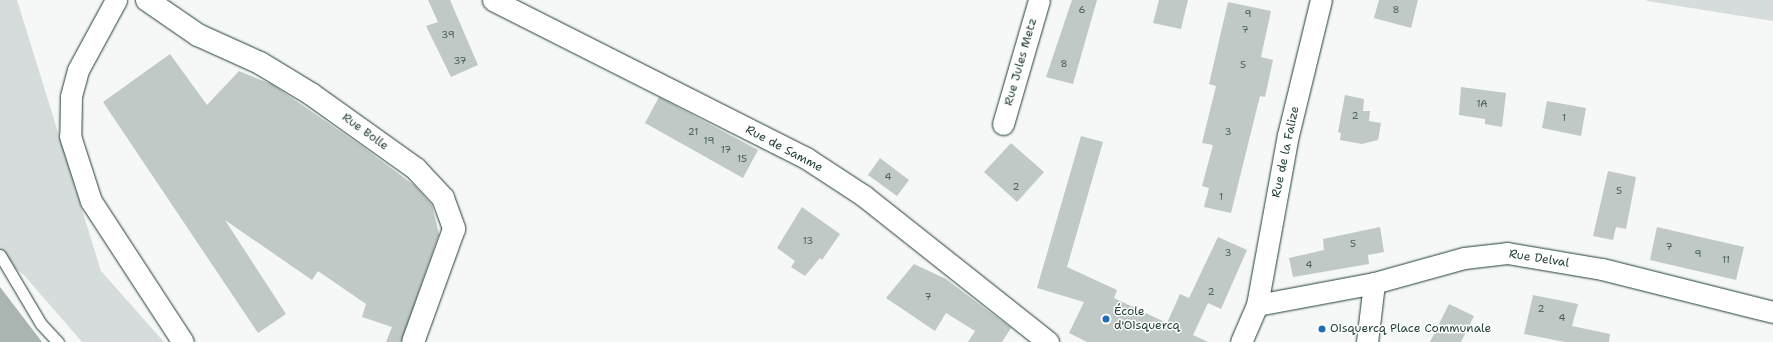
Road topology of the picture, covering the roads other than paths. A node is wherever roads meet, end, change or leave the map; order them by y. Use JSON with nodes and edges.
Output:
{"nodes":[{"id":1,"x":116,"y":0,"type":"edge"},
{"id":2,"x":147,"y":0,"type":"edge"},
{"id":3,"x":493,"y":0,"type":"edge"},
{"id":4,"x":1039,"y":0,"type":"edge"},
{"id":5,"x":1321,"y":0,"type":"edge"},
{"id":6,"x":1003,"y":124,"type":"dead end"},
{"id":7,"x":0,"y":255,"type":"edge"},
{"id":8,"x":1374,"y":283,"type":"junction"},
{"id":9,"x":1257,"y":305,"type":"junction"},
{"id":10,"x":1773,"y":312,"type":"edge"},
{"id":11,"x":58,"y":342,"type":"edge"},
{"id":12,"x":183,"y":342,"type":"edge"},
{"id":13,"x":413,"y":342,"type":"edge"},
{"id":14,"x":1048,"y":342,"type":"edge"},
{"id":15,"x":1241,"y":342,"type":"edge"},
{"id":16,"x":1367,"y":342,"type":"edge"}],
"edges":[{"from":1,"to":12,"type":"street"},
{"from":2,"to":13,"type":"street","name":"Rue Bolle"},
{"from":3,"to":14,"type":"street","name":"Rue de Samme"},
{"from":4,"to":6,"type":"street","name":"Rue Jules Metz"},
{"from":5,"to":9,"type":"street","name":"Rue de la Falize"},
{"from":7,"to":11,"type":"lane"},
{"from":8,"to":9,"type":"street","name":"Rue Delval"},
{"from":8,"to":10,"type":"street","name":"Rue Delval"},
{"from":8,"to":16,"type":"street"},
{"from":9,"to":15,"type":"street","name":"Rue de la Falize"}]}
